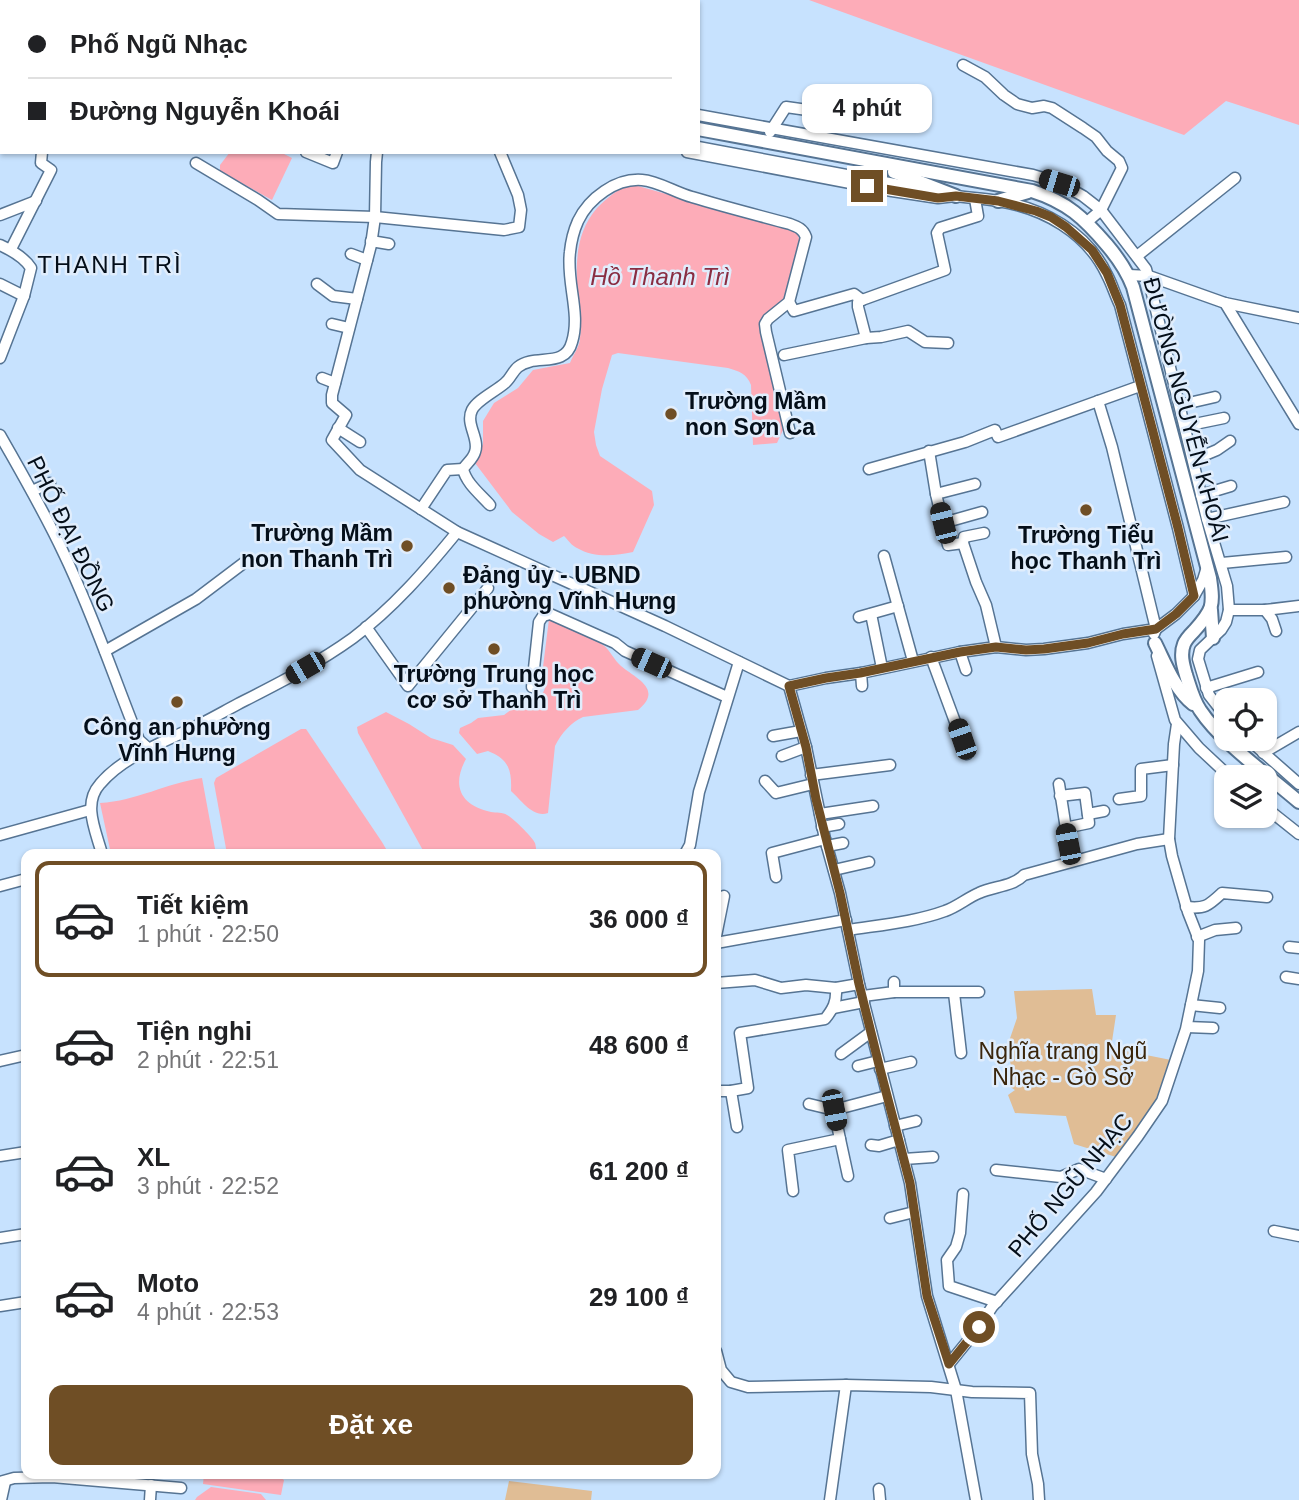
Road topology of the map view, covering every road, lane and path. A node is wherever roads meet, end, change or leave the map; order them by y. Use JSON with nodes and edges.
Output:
{"nodes":[{"id":1,"x":963,"y":65,"type":"dead end"},
{"id":2,"x":700,"y":115,"type":"edge"},
{"id":3,"x":842,"y":115,"type":"dead end"},
{"id":4,"x":700,"y":129,"type":"edge"},
{"id":5,"x":772,"y":129,"type":"junction"},
{"id":6,"x":766,"y":142,"type":"junction"},
{"id":7,"x":700,"y":147,"type":"edge"},
{"id":8,"x":42,"y":154,"type":"edge"},
{"id":9,"x":311,"y":154,"type":"edge"},
{"id":10,"x":336,"y":154,"type":"edge"},
{"id":11,"x":377,"y":154,"type":"edge"},
{"id":12,"x":501,"y":154,"type":"edge"},
{"id":13,"x":697,"y":154,"type":"edge"},
{"id":14,"x":868,"y":162,"type":"junction"},
{"id":15,"x":196,"y":163,"type":"dead end"},
{"id":16,"x":1235,"y":178,"type":"dead end"},
{"id":17,"x":1032,"y":191,"type":"junction"},
{"id":18,"x":956,"y":196,"type":"junction"},
{"id":19,"x":975,"y":199,"type":"junction"},
{"id":20,"x":36,"y":201,"type":"junction"},
{"id":21,"x":998,"y":201,"type":"junction"},
{"id":22,"x":1101,"y":210,"type":"junction"},
{"id":23,"x":0,"y":215,"type":"edge"},
{"id":24,"x":374,"y":217,"type":"junction"},
{"id":25,"x":1087,"y":222,"type":"junction"},
{"id":26,"x":371,"y":241,"type":"junction"},
{"id":27,"x":389,"y":244,"type":"dead end"},
{"id":28,"x":0,"y":245,"type":"edge"},
{"id":29,"x":10,"y":250,"type":"junction"},
{"id":30,"x":351,"y":254,"type":"dead end"},
{"id":31,"x":1137,"y":256,"type":"junction"},
{"id":32,"x":367,"y":260,"type":"junction"},
{"id":33,"x":1129,"y":275,"type":"junction"},
{"id":34,"x":1149,"y":276,"type":"junction"},
{"id":35,"x":0,"y":284,"type":"edge"},
{"id":36,"x":317,"y":284,"type":"dead end"},
{"id":37,"x":24,"y":296,"type":"junction"},
{"id":38,"x":357,"y":299,"type":"junction"},
{"id":39,"x":862,"y":300,"type":"junction"},
{"id":40,"x":789,"y":303,"type":"junction"},
{"id":41,"x":1225,"y":303,"type":"junction"},
{"id":42,"x":1299,"y":318,"type":"edge"},
{"id":43,"x":332,"y":324,"type":"dead end"},
{"id":44,"x":349,"y":328,"type":"junction"},
{"id":45,"x":866,"y":338,"type":"junction"},
{"id":46,"x":948,"y":343,"type":"dead end"},
{"id":47,"x":784,"y":355,"type":"dead end"},
{"id":48,"x":0,"y":358,"type":"edge"},
{"id":49,"x":322,"y":378,"type":"dead end"},
{"id":50,"x":335,"y":383,"type":"junction"},
{"id":51,"x":1140,"y":386,"type":"junction"},
{"id":52,"x":1215,"y":397,"type":"dead end"},
{"id":53,"x":1098,"y":401,"type":"junction"},
{"id":54,"x":1180,"y":405,"type":"junction"},
{"id":55,"x":1224,"y":418,"type":"dead end"},
{"id":56,"x":1299,"y":424,"type":"edge"},
{"id":57,"x":1185,"y":426,"type":"junction"},
{"id":58,"x":338,"y":428,"type":"junction"},
{"id":59,"x":790,"y":433,"type":"dead end"},
{"id":60,"x":0,"y":435,"type":"edge"},
{"id":61,"x":1230,"y":441,"type":"dead end"},
{"id":62,"x":360,"y":442,"type":"dead end"},
{"id":63,"x":929,"y":451,"type":"junction"},
{"id":64,"x":1193,"y":460,"type":"junction"},
{"id":65,"x":463,"y":469,"type":"junction"},
{"id":66,"x":869,"y":469,"type":"dead end"},
{"id":67,"x":50,"y":483,"type":"dead end"},
{"id":68,"x":975,"y":484,"type":"dead end"},
{"id":69,"x":1231,"y":486,"type":"dead end"},
{"id":70,"x":32,"y":491,"type":"junction"},
{"id":71,"x":936,"y":494,"type":"junction"},
{"id":72,"x":1201,"y":495,"type":"junction"},
{"id":73,"x":1284,"y":502,"type":"dead end"},
{"id":74,"x":491,"y":505,"type":"dead end"},
{"id":75,"x":421,"y":509,"type":"junction"},
{"id":76,"x":982,"y":512,"type":"dead end"},
{"id":77,"x":1207,"y":519,"type":"junction"},
{"id":78,"x":943,"y":523,"type":"junction"},
{"id":79,"x":457,"y":532,"type":"junction"},
{"id":80,"x":984,"y":533,"type":"dead end"},
{"id":81,"x":963,"y":543,"type":"junction"},
{"id":82,"x":884,"y":556,"type":"dead end"},
{"id":83,"x":1286,"y":557,"type":"dead end"},
{"id":84,"x":245,"y":562,"type":"dead end"},
{"id":85,"x":1222,"y":563,"type":"junction"},
{"id":86,"x":1207,"y":567,"type":"junction"},
{"id":87,"x":488,"y":588,"type":"dead end"},
{"id":88,"x":1194,"y":596,"type":"junction"},
{"id":89,"x":898,"y":606,"type":"junction"},
{"id":90,"x":1299,"y":606,"type":"edge"},
{"id":91,"x":1211,"y":609,"type":"junction"},
{"id":92,"x":1229,"y":610,"type":"junction"},
{"id":93,"x":1265,"y":610,"type":"junction"},
{"id":94,"x":871,"y":614,"type":"junction"},
{"id":95,"x":859,"y":617,"type":"dead end"},
{"id":96,"x":366,"y":627,"type":"junction"},
{"id":97,"x":1156,"y":629,"type":"junction"},
{"id":98,"x":1276,"y":631,"type":"dead end"},
{"id":99,"x":1213,"y":638,"type":"junction"},
{"id":100,"x":1155,"y":643,"type":"junction"},
{"id":101,"x":996,"y":647,"type":"junction"},
{"id":102,"x":105,"y":651,"type":"junction"},
{"id":103,"x":960,"y":652,"type":"junction"},
{"id":104,"x":931,"y":657,"type":"junction"},
{"id":105,"x":739,"y":662,"type":"junction"},
{"id":106,"x":913,"y":662,"type":"junction"},
{"id":107,"x":882,"y":668,"type":"junction"},
{"id":108,"x":966,"y":670,"type":"dead end"},
{"id":109,"x":1258,"y":672,"type":"dead end"},
{"id":110,"x":860,"y":673,"type":"junction"},
{"id":111,"x":789,"y":686,"type":"junction"},
{"id":112,"x":862,"y":686,"type":"dead end"},
{"id":113,"x":532,"y":687,"type":"dead end"},
{"id":114,"x":1206,"y":688,"type":"junction"},
{"id":115,"x":727,"y":697,"type":"junction"},
{"id":116,"x":1214,"y":702,"type":"edge"},
{"id":117,"x":1198,"y":707,"type":"junction"},
{"id":118,"x":1177,"y":724,"type":"junction"},
{"id":119,"x":801,"y":732,"type":"junction"},
{"id":120,"x":1299,"y":732,"type":"edge"},
{"id":121,"x":773,"y":736,"type":"dead end"},
{"id":122,"x":806,"y":747,"type":"junction"},
{"id":123,"x":149,"y":749,"type":"junction"},
{"id":124,"x":1262,"y":753,"type":"joint"},
{"id":125,"x":967,"y":754,"type":"dead end"},
{"id":126,"x":782,"y":757,"type":"dead end"},
{"id":127,"x":890,"y":765,"type":"dead end"},
{"id":128,"x":1173,"y":765,"type":"junction"},
{"id":129,"x":1217,"y":765,"type":"edge"},
{"id":130,"x":812,"y":779,"type":"junction"},
{"id":131,"x":765,"y":781,"type":"dead end"},
{"id":132,"x":1059,"y":784,"type":"dead end"},
{"id":133,"x":1299,"y":784,"type":"edge"},
{"id":134,"x":1060,"y":796,"type":"junction"},
{"id":135,"x":1119,"y":799,"type":"dead end"},
{"id":136,"x":1299,"y":802,"type":"edge"},
{"id":137,"x":873,"y":806,"type":"dead end"},
{"id":138,"x":90,"y":810,"type":"junction"},
{"id":139,"x":1104,"y":811,"type":"dead end"},
{"id":140,"x":820,"y":814,"type":"junction"},
{"id":141,"x":1088,"y":814,"type":"junction"},
{"id":142,"x":1277,"y":817,"type":"edge"},
{"id":143,"x":839,"y":824,"type":"dead end"},
{"id":144,"x":822,"y":827,"type":"junction"},
{"id":145,"x":1065,"y":828,"type":"junction"},
{"id":146,"x":0,"y":835,"type":"edge"},
{"id":147,"x":1299,"y":835,"type":"edge"},
{"id":148,"x":1169,"y":839,"type":"junction"},
{"id":149,"x":826,"y":842,"type":"junction"},
{"id":150,"x":843,"y":843,"type":"dead end"},
{"id":151,"x":101,"y":849,"type":"edge"},
{"id":152,"x":687,"y":849,"type":"edge"},
{"id":153,"x":1071,"y":861,"type":"junction"},
{"id":154,"x":869,"y":862,"type":"dead end"},
{"id":155,"x":834,"y":870,"type":"junction"},
{"id":156,"x":776,"y":877,"type":"dead end"},
{"id":157,"x":21,"y":880,"type":"edge"},
{"id":158,"x":0,"y":886,"type":"edge"},
{"id":159,"x":724,"y":897,"type":"dead end"},
{"id":160,"x":1267,"y":897,"type":"dead end"},
{"id":161,"x":1186,"y":907,"type":"junction"},
{"id":162,"x":721,"y":912,"type":"edge"},
{"id":163,"x":847,"y":925,"type":"junction"},
{"id":164,"x":1236,"y":928,"type":"dead end"},
{"id":165,"x":1197,"y":937,"type":"junction"},
{"id":166,"x":721,"y":942,"type":"edge"},
{"id":167,"x":1286,"y":977,"type":"dead end"},
{"id":168,"x":1299,"y":979,"type":"edge"},
{"id":169,"x":721,"y":983,"type":"edge"},
{"id":170,"x":859,"y":984,"type":"junction"},
{"id":171,"x":836,"y":988,"type":"junction"},
{"id":172,"x":979,"y":992,"type":"dead end"},
{"id":173,"x":954,"y":993,"type":"junction"},
{"id":174,"x":863,"y":999,"type":"junction"},
{"id":175,"x":1191,"y":1005,"type":"junction"},
{"id":176,"x":833,"y":1007,"type":"junction"},
{"id":177,"x":1220,"y":1007,"type":"dead end"},
{"id":178,"x":1186,"y":1027,"type":"junction"},
{"id":179,"x":1213,"y":1028,"type":"dead end"},
{"id":180,"x":871,"y":1032,"type":"junction"},
{"id":181,"x":961,"y":1053,"type":"dead end"},
{"id":182,"x":841,"y":1054,"type":"dead end"},
{"id":183,"x":21,"y":1056,"type":"edge"},
{"id":184,"x":0,"y":1061,"type":"edge"},
{"id":185,"x":911,"y":1062,"type":"dead end"},
{"id":186,"x":879,"y":1065,"type":"junction"},
{"id":187,"x":858,"y":1066,"type":"dead end"},
{"id":188,"x":721,"y":1091,"type":"edge"},
{"id":189,"x":731,"y":1091,"type":"junction"},
{"id":190,"x":887,"y":1096,"type":"junction"},
{"id":191,"x":809,"y":1104,"type":"dead end"},
{"id":192,"x":834,"y":1110,"type":"junction"},
{"id":193,"x":916,"y":1121,"type":"dead end"},
{"id":194,"x":895,"y":1126,"type":"junction"},
{"id":195,"x":737,"y":1127,"type":"dead end"},
{"id":196,"x":840,"y":1139,"type":"junction"},
{"id":197,"x":898,"y":1140,"type":"junction"},
{"id":198,"x":871,"y":1146,"type":"dead end"},
{"id":199,"x":21,"y":1153,"type":"edge"},
{"id":200,"x":0,"y":1156,"type":"edge"},
{"id":201,"x":933,"y":1157,"type":"dead end"},
{"id":202,"x":904,"y":1159,"type":"junction"},
{"id":203,"x":996,"y":1170,"type":"dead end"},
{"id":204,"x":848,"y":1177,"type":"dead end"},
{"id":205,"x":1106,"y":1178,"type":"junction"},
{"id":206,"x":793,"y":1191,"type":"dead end"},
{"id":207,"x":963,"y":1194,"type":"dead end"},
{"id":208,"x":914,"y":1212,"type":"junction"},
{"id":209,"x":890,"y":1219,"type":"dead end"},
{"id":210,"x":1274,"y":1231,"type":"dead end"},
{"id":211,"x":21,"y":1235,"type":"edge"},
{"id":212,"x":1299,"y":1236,"type":"edge"},
{"id":213,"x":0,"y":1238,"type":"edge"},
{"id":214,"x":997,"y":1302,"type":"junction"},
{"id":215,"x":21,"y":1303,"type":"edge"},
{"id":216,"x":0,"y":1306,"type":"edge"},
{"id":217,"x":949,"y":1364,"type":"junction"},
{"id":218,"x":721,"y":1370,"type":"edge"},
{"id":219,"x":846,"y":1385,"type":"junction"},
{"id":220,"x":956,"y":1390,"type":"junction"},
{"id":221,"x":21,"y":1478,"type":"edge"},
{"id":222,"x":106,"y":1479,"type":"edge"},
{"id":223,"x":2,"y":1482,"type":"edge"},
{"id":224,"x":151,"y":1485,"type":"junction"},
{"id":225,"x":181,"y":1488,"type":"dead end"},
{"id":226,"x":1,"y":1500,"type":"edge"},
{"id":227,"x":150,"y":1500,"type":"edge"},
{"id":228,"x":830,"y":1500,"type":"edge"},
{"id":229,"x":976,"y":1500,"type":"edge"},
{"id":230,"x":1039,"y":1500,"type":"edge"}],
"edges":[{"from":1,"to":22,"type":"street"},
{"from":2,"to":5,"type":"street","name":"ĐƯỜNG NGUYỄN KHOÁI"},
{"from":3,"to":5,"type":"street"},
{"from":4,"to":6,"type":"main road","name":"ĐƯỜNG NGUYỄN KHOÁI"},
{"from":5,"to":6,"type":"street"},
{"from":5,"to":22,"type":"street","name":"ĐƯỜNG NGUYỄN KHOÁI"},
{"from":6,"to":14,"type":"main road","name":"ĐƯỜNG NGUYỄN KHOÁI"},
{"from":7,"to":18,"type":"street","name":"ĐƯỜNG NGUYỄN KHOÁI"},
{"from":8,"to":20,"type":"street"},
{"from":9,"to":10,"type":"street"},
{"from":11,"to":24,"type":"street"},
{"from":12,"to":24,"type":"street"},
{"from":13,"to":18,"type":"street","name":"ĐƯỜNG NGUYỄN KHOÁI"},
{"from":14,"to":17,"type":"main road","name":"ĐƯỜNG NGUYỄN KHOÁI"},
{"from":14,"to":18,"type":"main road"},
{"from":15,"to":24,"type":"street"},
{"from":16,"to":31,"type":"street"},
{"from":17,"to":21,"type":"main road"},
{"from":17,"to":25,"type":"main road","name":"ĐƯỜNG NGUYỄN KHOÁI"},
{"from":18,"to":19,"type":"street","name":"ĐƯỜNG NGUYỄN KHOÁI"},
{"from":19,"to":21,"type":"street","name":"ĐƯỜNG NGUYỄN KHOÁI"},
{"from":19,"to":39,"type":"street"},
{"from":20,"to":23,"type":"street"},
{"from":20,"to":29,"type":"street"},
{"from":21,"to":51,"type":"street","name":"ĐƯỜNG NGUYỄN KHOÁI"},
{"from":22,"to":25,"type":"street"},
{"from":22,"to":31,"type":"street","name":"ĐƯỜNG NGUYỄN KHOÁI"},
{"from":24,"to":26,"type":"street"},
{"from":25,"to":33,"type":"main road","name":"ĐƯỜNG NGUYỄN KHOÁI"},
{"from":26,"to":27,"type":"street"},
{"from":26,"to":32,"type":"street"},
{"from":28,"to":29,"type":"street"},
{"from":29,"to":37,"type":"street"},
{"from":30,"to":32,"type":"street"},
{"from":31,"to":34,"type":"street","name":"ĐƯỜNG NGUYỄN KHOÁI"},
{"from":32,"to":38,"type":"street"},
{"from":33,"to":34,"type":"street"},
{"from":33,"to":86,"type":"main road","name":"ĐƯỜNG NGUYỄN KHOÁI"},
{"from":34,"to":41,"type":"street"},
{"from":34,"to":54,"type":"street","name":"ĐƯỜNG NGUYỄN KHOÁI"},
{"from":35,"to":37,"type":"street"},
{"from":36,"to":38,"type":"street"},
{"from":37,"to":48,"type":"street"},
{"from":38,"to":44,"type":"street"},
{"from":39,"to":40,"type":"street"},
{"from":39,"to":45,"type":"street"},
{"from":40,"to":59,"type":"street"},
{"from":40,"to":65,"type":"street"},
{"from":41,"to":42,"type":"street"},
{"from":41,"to":56,"type":"street"},
{"from":43,"to":44,"type":"street"},
{"from":44,"to":50,"type":"street"},
{"from":45,"to":46,"type":"street"},
{"from":45,"to":47,"type":"street"},
{"from":49,"to":50,"type":"street"},
{"from":50,"to":58,"type":"street"},
{"from":51,"to":53,"type":"street"},
{"from":51,"to":88,"type":"street","name":"ĐƯỜNG NGUYỄN KHOÁI"},
{"from":52,"to":54,"type":"street"},
{"from":53,"to":63,"type":"street"},
{"from":53,"to":97,"type":"street"},
{"from":54,"to":57,"type":"street","name":"ĐƯỜNG NGUYỄN KHOÁI"},
{"from":55,"to":57,"type":"street"},
{"from":57,"to":64,"type":"street","name":"ĐƯỜNG NGUYỄN KHOÁI"},
{"from":58,"to":62,"type":"street"},
{"from":58,"to":75,"type":"street"},
{"from":60,"to":70,"type":"street","name":"PHỐ ĐẠI ĐỒNG"},
{"from":61,"to":64,"type":"street"},
{"from":63,"to":66,"type":"street"},
{"from":63,"to":71,"type":"street"},
{"from":64,"to":72,"type":"street","name":"ĐƯỜNG NGUYỄN KHOÁI"},
{"from":65,"to":74,"type":"street"},
{"from":65,"to":75,"type":"street"},
{"from":67,"to":70,"type":"street"},
{"from":68,"to":71,"type":"street"},
{"from":69,"to":72,"type":"street"},
{"from":70,"to":102,"type":"street","name":"PHỐ ĐẠI ĐỒNG"},
{"from":71,"to":78,"type":"street"},
{"from":72,"to":77,"type":"street","name":"ĐƯỜNG NGUYỄN KHOÁI"},
{"from":73,"to":77,"type":"street"},
{"from":75,"to":79,"type":"street"},
{"from":76,"to":78,"type":"street"},
{"from":77,"to":85,"type":"street","name":"ĐƯỜNG NGUYỄN KHOÁI"},
{"from":78,"to":81,"type":"street"},
{"from":79,"to":96,"type":"street"},
{"from":79,"to":105,"type":"street"},
{"from":80,"to":81,"type":"street"},
{"from":81,"to":101,"type":"street"},
{"from":82,"to":89,"type":"street"},
{"from":83,"to":85,"type":"street"},
{"from":84,"to":102,"type":"street"},
{"from":85,"to":92,"type":"street","name":"ĐƯỜNG NGUYỄN KHOÁI"},
{"from":86,"to":88,"type":"street"},
{"from":86,"to":91,"type":"main road","name":"ĐƯỜNG NGUYỄN KHOÁI"},
{"from":87,"to":96,"type":"street"},
{"from":88,"to":97,"type":"street"},
{"from":89,"to":94,"type":"street"},
{"from":89,"to":106,"type":"street"},
{"from":90,"to":93,"type":"street"},
{"from":91,"to":99,"type":"main road","name":"ĐƯỜNG NGUYỄN KHOÁI"},
{"from":91,"to":117,"type":"main road"},
{"from":92,"to":93,"type":"street"},
{"from":92,"to":99,"type":"street"},
{"from":93,"to":98,"type":"street"},
{"from":94,"to":95,"type":"street"},
{"from":94,"to":107,"type":"street"},
{"from":96,"to":123,"type":"street"},
{"from":97,"to":100,"type":"street"},
{"from":97,"to":101,"type":"street"},
{"from":99,"to":114,"type":"street"},
{"from":100,"to":117,"type":"main road"},
{"from":100,"to":118,"type":"street"},
{"from":101,"to":103,"type":"street"},
{"from":102,"to":123,"type":"street","name":"PHỐ ĐẠI ĐỒNG"},
{"from":103,"to":104,"type":"street"},
{"from":103,"to":108,"type":"street"},
{"from":104,"to":106,"type":"street"},
{"from":104,"to":125,"type":"street"},
{"from":105,"to":111,"type":"street"},
{"from":105,"to":115,"type":"street"},
{"from":106,"to":107,"type":"street"},
{"from":107,"to":110,"type":"street"},
{"from":109,"to":114,"type":"street"},
{"from":110,"to":111,"type":"street"},
{"from":110,"to":112,"type":"street"},
{"from":111,"to":119,"type":"street"},
{"from":113,"to":115,"type":"street"},
{"from":114,"to":116,"type":"street"},
{"from":115,"to":152,"type":"street"},
{"from":117,"to":136,"type":"main road"},
{"from":118,"to":128,"type":"street","name":"PHỐ NGŨ NHẠC"},
{"from":118,"to":129,"type":"street"},
{"from":119,"to":121,"type":"street"},
{"from":119,"to":122,"type":"street"},
{"from":120,"to":124,"type":"street"},
{"from":122,"to":126,"type":"street"},
{"from":122,"to":130,"type":"street"},
{"from":123,"to":138,"type":"street"},
{"from":124,"to":133,"type":"street"},
{"from":127,"to":130,"type":"street"},
{"from":128,"to":135,"type":"street"},
{"from":128,"to":148,"type":"street","name":"PHỐ NGŨ NHẠC"},
{"from":130,"to":131,"type":"street"},
{"from":130,"to":140,"type":"street"},
{"from":132,"to":134,"type":"street"},
{"from":134,"to":141,"type":"street"},
{"from":134,"to":145,"type":"street"},
{"from":137,"to":140,"type":"street"},
{"from":138,"to":146,"type":"street"},
{"from":138,"to":151,"type":"street"},
{"from":139,"to":141,"type":"street"},
{"from":140,"to":144,"type":"street"},
{"from":141,"to":145,"type":"street"},
{"from":142,"to":147,"type":"street"},
{"from":143,"to":144,"type":"street"},
{"from":144,"to":149,"type":"street"},
{"from":145,"to":153,"type":"street"},
{"from":148,"to":153,"type":"street"},
{"from":148,"to":161,"type":"street","name":"PHỐ NGŨ NHẠC"},
{"from":149,"to":150,"type":"street"},
{"from":149,"to":155,"type":"street"},
{"from":149,"to":156,"type":"street"},
{"from":153,"to":163,"type":"street"},
{"from":154,"to":155,"type":"street"},
{"from":155,"to":163,"type":"street"},
{"from":157,"to":158,"type":"street"},
{"from":159,"to":162,"type":"street"},
{"from":160,"to":161,"type":"street"},
{"from":161,"to":165,"type":"street","name":"PHỐ NGŨ NHẠC"},
{"from":163,"to":166,"type":"street"},
{"from":163,"to":170,"type":"street"},
{"from":164,"to":165,"type":"street"},
{"from":165,"to":175,"type":"street","name":"PHỐ NGŨ NHẠC"},
{"from":167,"to":168,"type":"street"},
{"from":169,"to":171,"type":"street"},
{"from":170,"to":171,"type":"street"},
{"from":170,"to":174,"type":"street"},
{"from":171,"to":176,"type":"street"},
{"from":172,"to":173,"type":"street"},
{"from":173,"to":174,"type":"street"},
{"from":173,"to":181,"type":"street"},
{"from":174,"to":176,"type":"street"},
{"from":174,"to":180,"type":"street"},
{"from":175,"to":177,"type":"street"},
{"from":175,"to":178,"type":"street","name":"PHỐ NGŨ NHẠC"},
{"from":176,"to":189,"type":"street"},
{"from":178,"to":179,"type":"street"},
{"from":178,"to":205,"type":"street","name":"PHỐ NGŨ NHẠC"},
{"from":180,"to":182,"type":"street"},
{"from":180,"to":186,"type":"street"},
{"from":183,"to":184,"type":"street"},
{"from":185,"to":186,"type":"street"},
{"from":186,"to":187,"type":"street"},
{"from":186,"to":190,"type":"street"},
{"from":188,"to":189,"type":"street"},
{"from":189,"to":195,"type":"street"},
{"from":190,"to":192,"type":"street"},
{"from":190,"to":194,"type":"street"},
{"from":191,"to":192,"type":"street"},
{"from":192,"to":196,"type":"street"},
{"from":193,"to":194,"type":"street"},
{"from":194,"to":197,"type":"street"},
{"from":196,"to":204,"type":"street"},
{"from":196,"to":206,"type":"street"},
{"from":197,"to":198,"type":"street"},
{"from":197,"to":202,"type":"street"},
{"from":199,"to":200,"type":"street"},
{"from":201,"to":202,"type":"street"},
{"from":202,"to":208,"type":"street"},
{"from":203,"to":205,"type":"street"},
{"from":205,"to":214,"type":"street","name":"PHỐ NGŨ NHẠC"},
{"from":207,"to":214,"type":"street"},
{"from":208,"to":209,"type":"street"},
{"from":208,"to":217,"type":"street"},
{"from":210,"to":212,"type":"street"},
{"from":211,"to":213,"type":"street"},
{"from":214,"to":217,"type":"street","name":"PHỐ NGŨ NHẠC"},
{"from":215,"to":216,"type":"street"},
{"from":217,"to":220,"type":"street"},
{"from":218,"to":219,"type":"street"},
{"from":219,"to":220,"type":"street"},
{"from":219,"to":228,"type":"street"},
{"from":220,"to":229,"type":"street"},
{"from":220,"to":230,"type":"street"},
{"from":221,"to":223,"type":"street"},
{"from":222,"to":224,"type":"street"},
{"from":223,"to":226,"type":"street"},
{"from":224,"to":225,"type":"street"},
{"from":224,"to":227,"type":"street"}]}
